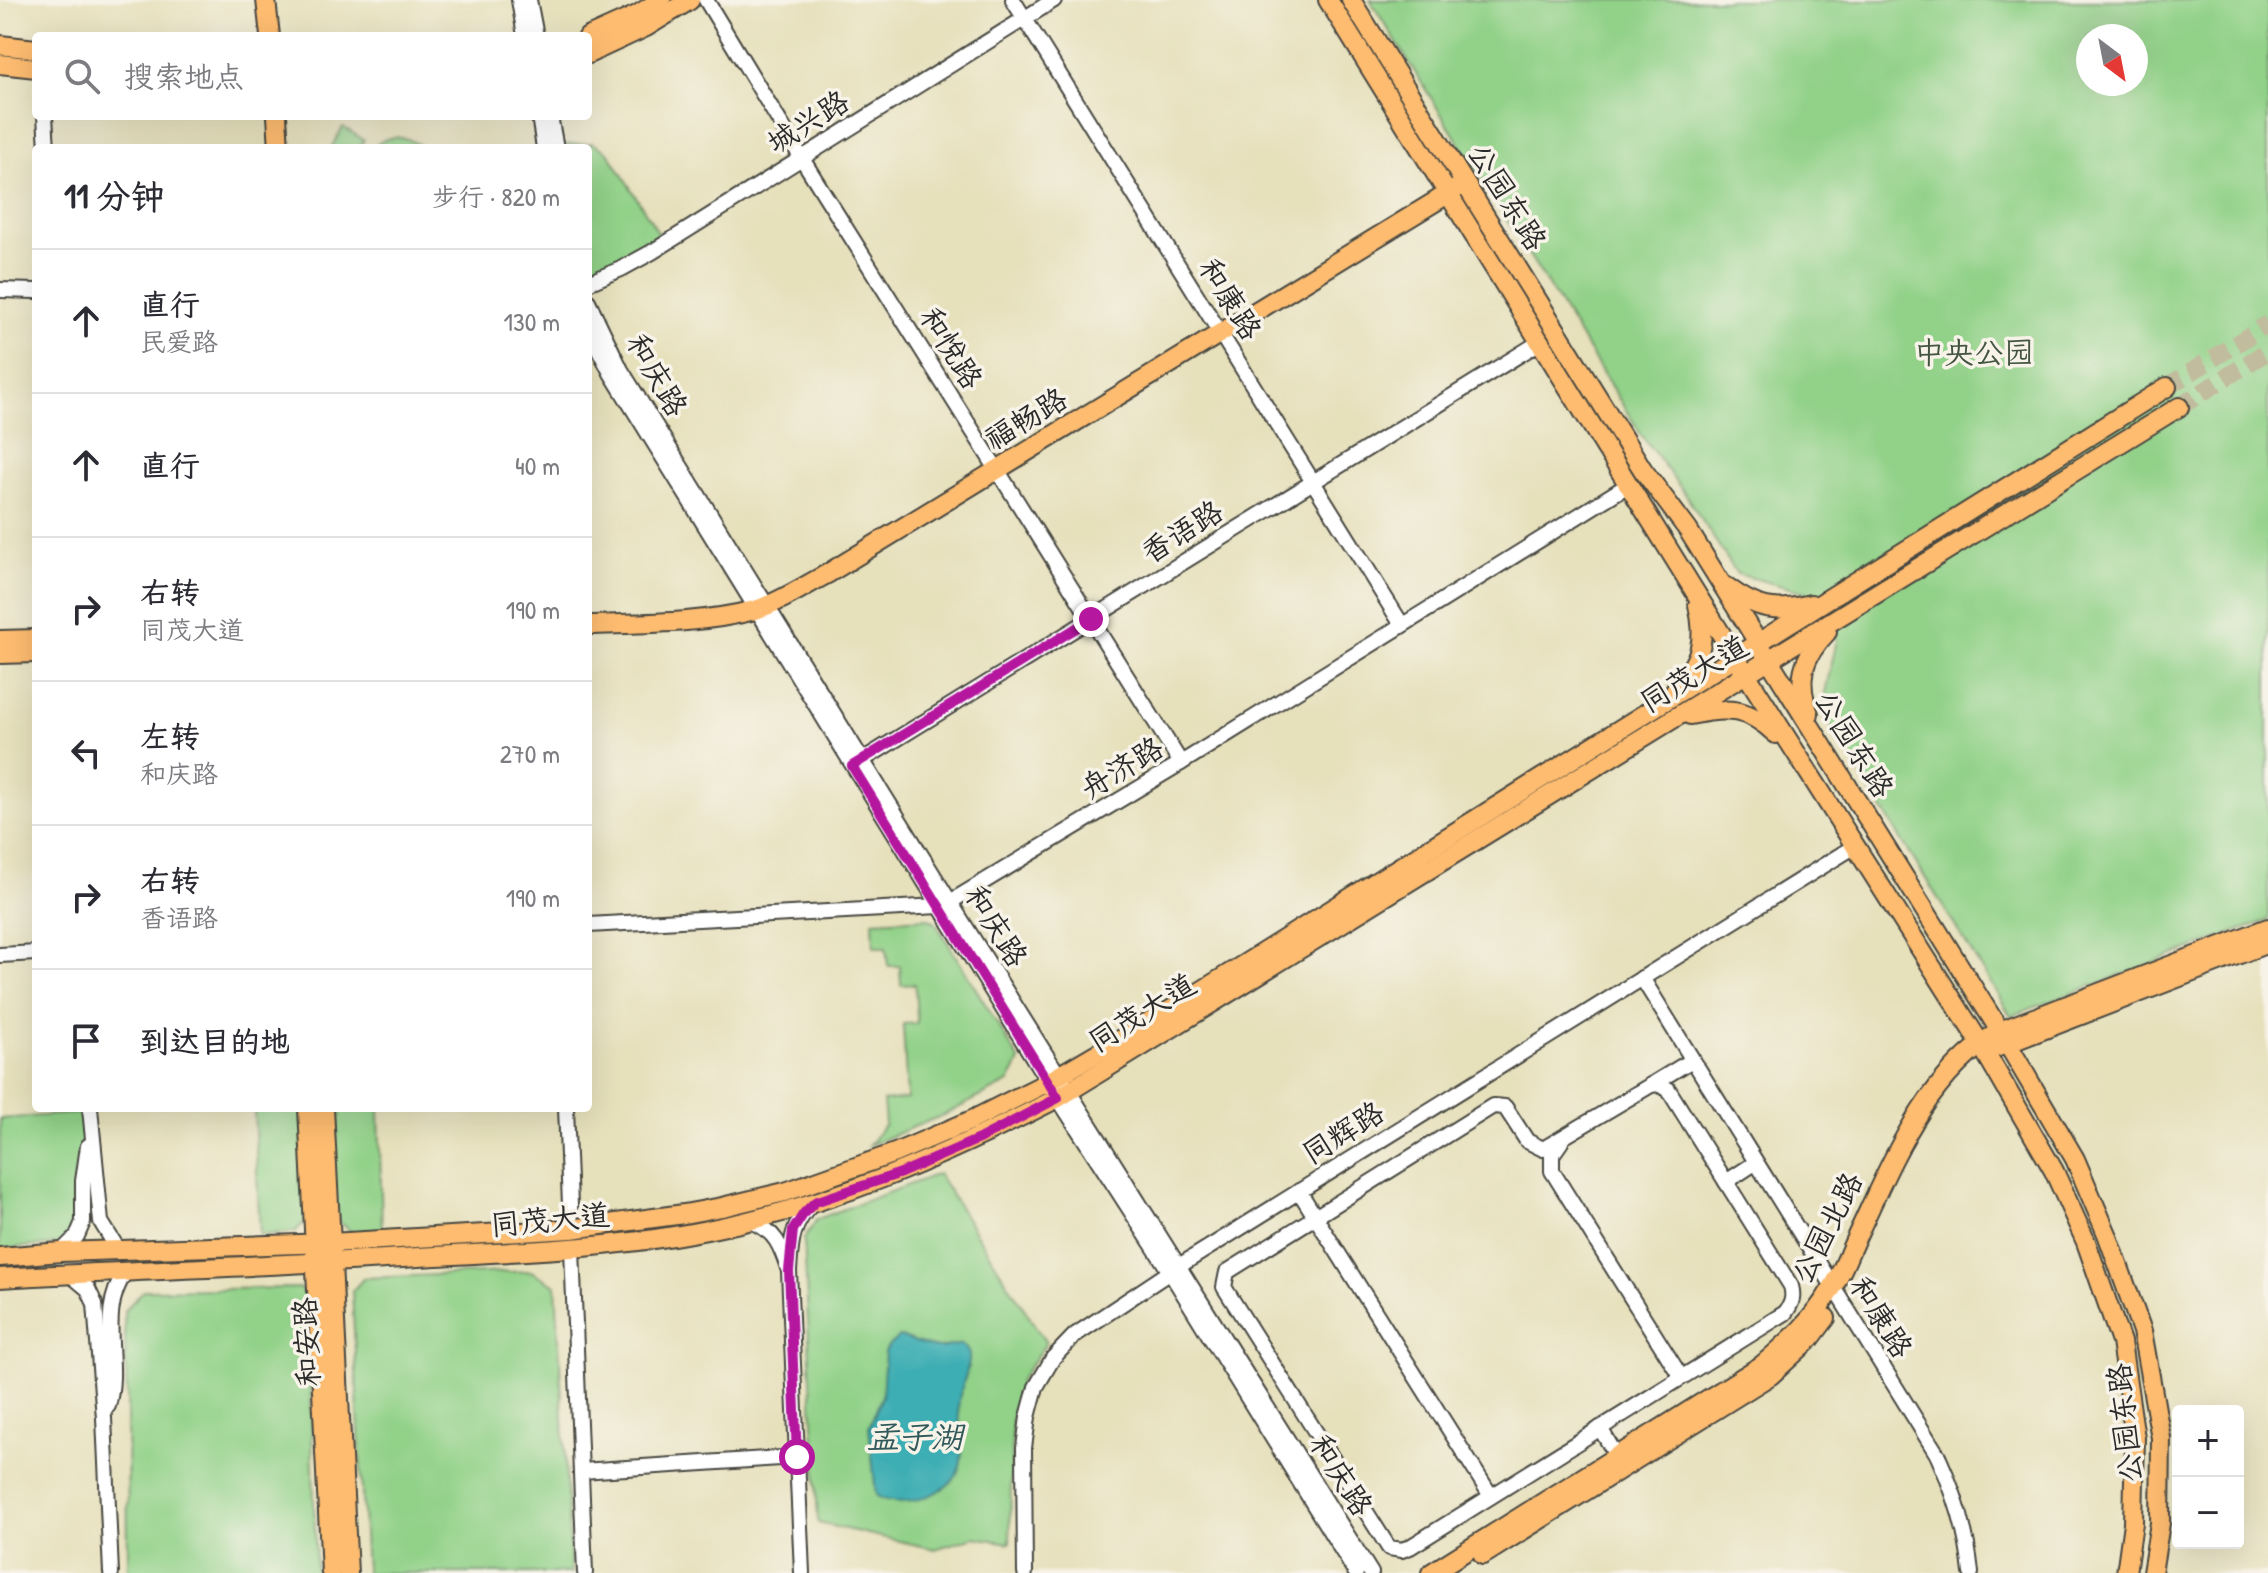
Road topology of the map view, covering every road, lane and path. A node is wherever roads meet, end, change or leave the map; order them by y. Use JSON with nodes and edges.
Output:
{"nodes":[{"id":1,"x":255,"y":0,"type":"edge"},
{"id":2,"x":266,"y":0,"type":"edge"},
{"id":3,"x":519,"y":0,"type":"edge"},
{"id":4,"x":529,"y":0,"type":"edge"},
{"id":5,"x":661,"y":0,"type":"edge"},
{"id":6,"x":690,"y":0,"type":"edge"},
{"id":7,"x":706,"y":0,"type":"edge"},
{"id":8,"x":1013,"y":0,"type":"edge"},
{"id":9,"x":1054,"y":0,"type":"edge"},
{"id":10,"x":1328,"y":0,"type":"edge"},
{"id":11,"x":1351,"y":0,"type":"edge"},
{"id":12,"x":1024,"y":18,"type":"junction"},
{"id":13,"x":259,"y":32,"type":"edge"},
{"id":14,"x":270,"y":32,"type":"edge"},
{"id":15,"x":524,"y":32,"type":"edge"},
{"id":16,"x":535,"y":32,"type":"edge"},
{"id":17,"x":592,"y":35,"type":"edge"},
{"id":18,"x":0,"y":45,"type":"edge"},
{"id":19,"x":32,"y":49,"type":"edge"},
{"id":20,"x":592,"y":52,"type":"edge"},
{"id":21,"x":0,"y":64,"type":"edge"},
{"id":22,"x":32,"y":68,"type":"edge"},
{"id":23,"x":45,"y":120,"type":"edge"},
{"id":24,"x":265,"y":120,"type":"edge"},
{"id":25,"x":277,"y":120,"type":"edge"},
{"id":26,"x":540,"y":120,"type":"edge"},
{"id":27,"x":551,"y":120,"type":"edge"},
{"id":28,"x":47,"y":144,"type":"edge"},
{"id":29,"x":267,"y":144,"type":"edge"},
{"id":30,"x":279,"y":144,"type":"edge"},
{"id":31,"x":543,"y":144,"type":"edge"},
{"id":32,"x":555,"y":144,"type":"edge"},
{"id":33,"x":801,"y":157,"type":"junction"},
{"id":34,"x":1463,"y":178,"type":"junction"},
{"id":35,"x":1445,"y":189,"type":"junction"},
{"id":36,"x":592,"y":281,"type":"edge"},
{"id":37,"x":0,"y":290,"type":"edge"},
{"id":38,"x":32,"y":291,"type":"edge"},
{"id":39,"x":592,"y":309,"type":"edge"},
{"id":40,"x":1217,"y":329,"type":"junction"},
{"id":41,"x":592,"y":336,"type":"edge"},
{"id":42,"x":1540,"y":342,"type":"junction"},
{"id":43,"x":2167,"y":387,"type":"tunnel mouth"},
{"id":44,"x":2179,"y":407,"type":"tunnel mouth"},
{"id":45,"x":993,"y":466,"type":"junction"},
{"id":46,"x":1313,"y":482,"type":"junction"},
{"id":47,"x":1628,"y":485,"type":"junction"},
{"id":48,"x":1719,"y":580,"type":"junction"},
{"id":49,"x":1696,"y":594,"type":"junction"},
{"id":50,"x":1829,"y":599,"type":"junction"},
{"id":51,"x":759,"y":602,"type":"junction"},
{"id":52,"x":592,"y":615,"type":"edge"},
{"id":53,"x":1841,"y":617,"type":"junction"},
{"id":54,"x":1091,"y":619,"type":"junction"},
{"id":55,"x":592,"y":625,"type":"edge"},
{"id":56,"x":1402,"y":625,"type":"junction"},
{"id":57,"x":32,"y":639,"type":"edge"},
{"id":58,"x":0,"y":640,"type":"edge"},
{"id":59,"x":1758,"y":644,"type":"junction"},
{"id":60,"x":32,"y":653,"type":"edge"},
{"id":61,"x":0,"y":654,"type":"edge"},
{"id":62,"x":1736,"y":658,"type":"junction"},
{"id":63,"x":1768,"y":662,"type":"junction"},
{"id":64,"x":1747,"y":675,"type":"junction"},
{"id":65,"x":1665,"y":703,"type":"junction"},
{"id":66,"x":1676,"y":718,"type":"junction"},
{"id":67,"x":1820,"y":742,"type":"junction"},
{"id":68,"x":1798,"y":756,"type":"junction"},
{"id":69,"x":858,"y":762,"type":"junction"},
{"id":70,"x":1181,"y":763,"type":"junction"},
{"id":71,"x":1855,"y":846,"type":"junction"},
{"id":72,"x":944,"y":904,"type":"junction"},
{"id":73,"x":592,"y":925,"type":"edge"},
{"id":74,"x":2268,"y":928,"type":"edge"},
{"id":75,"x":2268,"y":943,"type":"edge"},
{"id":76,"x":32,"y":953,"type":"edge"},
{"id":77,"x":0,"y":955,"type":"edge"},
{"id":78,"x":1642,"y":978,"type":"junction"},
{"id":79,"x":2004,"y":1036,"type":"junction"},
{"id":80,"x":1983,"y":1049,"type":"junction"},
{"id":81,"x":1692,"y":1060,"type":"junction"},
{"id":82,"x":1651,"y":1085,"type":"junction"},
{"id":83,"x":1059,"y":1086,"type":"junction"},
{"id":84,"x":90,"y":1112,"type":"edge"},
{"id":85,"x":308,"y":1112,"type":"edge"},
{"id":86,"x":324,"y":1112,"type":"edge"},
{"id":87,"x":566,"y":1112,"type":"edge"},
{"id":88,"x":91,"y":1130,"type":"junction"},
{"id":89,"x":1564,"y":1139,"type":"junction"},
{"id":90,"x":1755,"y":1163,"type":"junction"},
{"id":91,"x":1726,"y":1182,"type":"junction"},
{"id":92,"x":1299,"y":1191,"type":"junction"},
{"id":93,"x":815,"y":1202,"type":"junction"},
{"id":94,"x":1316,"y":1217,"type":"junction"},
{"id":95,"x":750,"y":1221,"type":"junction"},
{"id":96,"x":571,"y":1229,"type":"junction"},
{"id":97,"x":322,"y":1244,"type":"junction"},
{"id":98,"x":572,"y":1249,"type":"junction"},
{"id":99,"x":119,"y":1251,"type":"junction"},
{"id":100,"x":61,"y":1252,"type":"junction"},
{"id":101,"x":0,"y":1257,"type":"edge"},
{"id":102,"x":323,"y":1263,"type":"junction"},
{"id":103,"x":1175,"y":1269,"type":"junction"},
{"id":104,"x":126,"y":1271,"type":"junction"},
{"id":105,"x":789,"y":1271,"type":"junction"},
{"id":106,"x":70,"y":1274,"type":"junction"},
{"id":107,"x":0,"y":1278,"type":"edge"},
{"id":108,"x":1836,"y":1294,"type":"junction"},
{"id":109,"x":1266,"y":1355,"type":"junction"},
{"id":110,"x":1239,"y":1372,"type":"junction"},
{"id":111,"x":1681,"y":1377,"type":"junction"},
{"id":112,"x":104,"y":1418,"type":"junction"},
{"id":113,"x":1600,"y":1428,"type":"junction"},
{"id":114,"x":797,"y":1457,"type":"junction"},
{"id":115,"x":1620,"y":1462,"type":"junction"},
{"id":116,"x":581,"y":1471,"type":"junction"},
{"id":117,"x":1491,"y":1496,"type":"junction"},
{"id":118,"x":111,"y":1573,"type":"edge"},
{"id":119,"x":331,"y":1573,"type":"edge"},
{"id":120,"x":348,"y":1573,"type":"edge"},
{"id":121,"x":585,"y":1573,"type":"edge"},
{"id":122,"x":802,"y":1573,"type":"edge"},
{"id":123,"x":1025,"y":1573,"type":"edge"},
{"id":124,"x":1356,"y":1573,"type":"edge"},
{"id":125,"x":1371,"y":1573,"type":"edge"},
{"id":126,"x":1431,"y":1573,"type":"edge"},
{"id":127,"x":1454,"y":1573,"type":"edge"},
{"id":128,"x":1971,"y":1573,"type":"edge"},
{"id":129,"x":2126,"y":1573,"type":"edge"},
{"id":130,"x":2152,"y":1573,"type":"edge"}],
"edges":[{"from":1,"to":13,"type":"main road"},
{"from":2,"to":14,"type":"main road"},
{"from":3,"to":15,"type":"street"},
{"from":4,"to":16,"type":"street"},
{"from":5,"to":17,"type":"main road"},
{"from":6,"to":20,"type":"main road"},
{"from":7,"to":33,"type":"street","name":"和悦路"},
{"from":8,"to":12,"type":"street","name":"和康路"},
{"from":9,"to":12,"type":"street","name":"城兴路"},
{"from":10,"to":35,"type":"main road","name":"公园东路"},
{"from":11,"to":34,"type":"main road","name":"公园东路"},
{"from":12,"to":33,"type":"street","name":"城兴路"},
{"from":12,"to":40,"type":"street","name":"和康路"},
{"from":18,"to":19,"type":"main road"},
{"from":21,"to":22,"type":"main road"},
{"from":23,"to":28,"type":"street"},
{"from":24,"to":29,"type":"main road"},
{"from":25,"to":30,"type":"main road"},
{"from":26,"to":31,"type":"street"},
{"from":27,"to":32,"type":"street"},
{"from":33,"to":36,"type":"street","name":"城兴路"},
{"from":33,"to":45,"type":"street","name":"和悦路"},
{"from":34,"to":35,"type":"main road","name":"福畅路"},
{"from":34,"to":48,"type":"main road","name":"公园东路"},
{"from":35,"to":40,"type":"main road","name":"福畅路"},
{"from":35,"to":42,"type":"main road","name":"公园东路"},
{"from":37,"to":38,"type":"street"},
{"from":39,"to":51,"type":"street","name":"和庆路"},
{"from":40,"to":45,"type":"main road","name":"福畅路"},
{"from":40,"to":46,"type":"street","name":"和康路"},
{"from":41,"to":51,"type":"street","name":"和庆路"},
{"from":42,"to":46,"type":"street","name":"香语路"},
{"from":42,"to":47,"type":"main road","name":"公园东路"},
{"from":43,"to":50,"type":"main road","name":"同茂大道"},
{"from":44,"to":53,"type":"main road","name":"同茂大道"},
{"from":45,"to":51,"type":"main road","name":"福畅路"},
{"from":45,"to":54,"type":"street","name":"和悦路"},
{"from":46,"to":54,"type":"street","name":"香语路"},
{"from":46,"to":56,"type":"street","name":"和康路"},
{"from":47,"to":49,"type":"main road","name":"公园东路"},
{"from":47,"to":56,"type":"street","name":"舟济路"},
{"from":48,"to":50,"type":"main road"},
{"from":48,"to":59,"type":"main road","name":"公园东路"},
{"from":49,"to":62,"type":"main road","name":"公园东路"},
{"from":49,"to":65,"type":"main road"},
{"from":50,"to":59,"type":"main road","name":"同茂大道"},
{"from":51,"to":52,"type":"main road","name":"福畅路"},
{"from":51,"to":55,"type":"main road","name":"福畅路"},
{"from":51,"to":69,"type":"street","name":"和庆路"},
{"from":53,"to":63,"type":"main road","name":"同茂大道"},
{"from":53,"to":67,"type":"main road"},
{"from":54,"to":69,"type":"street","name":"香语路"},
{"from":54,"to":70,"type":"street","name":"和悦路"},
{"from":56,"to":70,"type":"street","name":"舟济路"},
{"from":57,"to":58,"type":"main road"},
{"from":59,"to":62,"type":"main road","name":"同茂大道"},
{"from":59,"to":63,"type":"main road","name":"公园东路"},
{"from":60,"to":61,"type":"main road"},
{"from":62,"to":64,"type":"main road","name":"公园东路"},
{"from":62,"to":65,"type":"main road","name":"同茂大道"},
{"from":63,"to":64,"type":"main road","name":"同茂大道"},
{"from":63,"to":67,"type":"main road","name":"公园东路"},
{"from":64,"to":66,"type":"main road","name":"同茂大道"},
{"from":64,"to":68,"type":"main road","name":"公园东路"},
{"from":65,"to":83,"type":"main road","name":"同茂大道"},
{"from":66,"to":68,"type":"main road"},
{"from":66,"to":83,"type":"main road","name":"同茂大道"},
{"from":67,"to":79,"type":"main road","name":"公园东路"},
{"from":68,"to":71,"type":"main road","name":"公园东路"},
{"from":69,"to":72,"type":"street","name":"和庆路"},
{"from":70,"to":72,"type":"street","name":"舟济路"},
{"from":71,"to":78,"type":"street","name":"同辉路"},
{"from":71,"to":80,"type":"main road","name":"公园东路"},
{"from":72,"to":73,"type":"street","name":"舟济路"},
{"from":72,"to":83,"type":"street","name":"和庆路"},
{"from":74,"to":79,"type":"main road","name":"公园北路"},
{"from":75,"to":79,"type":"main road","name":"公园北路"},
{"from":76,"to":77,"type":"street"},
{"from":78,"to":81,"type":"street","name":"和康路"},
{"from":78,"to":92,"type":"street","name":"同辉路"},
{"from":79,"to":80,"type":"main road","name":"公园北路"},
{"from":79,"to":130,"type":"main road","name":"公园东路"},
{"from":80,"to":108,"type":"main road","name":"公园北路"},
{"from":80,"to":129,"type":"main road","name":"公园东路"},
{"from":81,"to":82,"type":"street"},
{"from":81,"to":90,"type":"street","name":"和康路"},
{"from":82,"to":89,"type":"street"},
{"from":82,"to":91,"type":"street"},
{"from":83,"to":93,"type":"main road","name":"同茂大道"},
{"from":83,"to":96,"type":"main road","name":"同茂大道"},
{"from":83,"to":103,"type":"street","name":"和庆路"},
{"from":84,"to":88,"type":"street"},
{"from":85,"to":97,"type":"main road","name":"和安路"},
{"from":86,"to":97,"type":"main road","name":"和安路"},
{"from":87,"to":96,"type":"street"},
{"from":88,"to":99,"type":"street"},
{"from":88,"to":100,"type":"street"},
{"from":89,"to":94,"type":"street"},
{"from":89,"to":111,"type":"street"},
{"from":90,"to":91,"type":"street"},
{"from":90,"to":108,"type":"street","name":"和康路"},
{"from":91,"to":111,"type":"street"},
{"from":92,"to":94,"type":"street"},
{"from":92,"to":103,"type":"street","name":"同辉路"},
{"from":93,"to":95,"type":"main road","name":"同茂大道"},
{"from":93,"to":105,"type":"street"},
{"from":94,"to":109,"type":"street"},
{"from":94,"to":117,"type":"street"},
{"from":95,"to":98,"type":"main road","name":"同茂大道"},
{"from":95,"to":105,"type":"street"},
{"from":96,"to":97,"type":"main road","name":"同茂大道"},
{"from":97,"to":99,"type":"main road","name":"同茂大道"},
{"from":97,"to":102,"type":"main road","name":"和安路"},
{"from":98,"to":102,"type":"main road","name":"同茂大道"},
{"from":98,"to":116,"type":"street"},
{"from":99,"to":100,"type":"main road","name":"同茂大道"},
{"from":100,"to":101,"type":"main road","name":"同茂大道"},
{"from":102,"to":104,"type":"main road","name":"同茂大道"},
{"from":102,"to":119,"type":"main road","name":"和安路"},
{"from":102,"to":120,"type":"main road","name":"和安路"},
{"from":103,"to":110,"type":"street","name":"和庆路"},
{"from":103,"to":123,"type":"street","name":"同辉路"},
{"from":104,"to":106,"type":"main road","name":"同茂大道"},
{"from":104,"to":112,"type":"street"},
{"from":105,"to":114,"type":"street"},
{"from":106,"to":107,"type":"main road","name":"同茂大道"},
{"from":106,"to":112,"type":"street"},
{"from":108,"to":115,"type":"main road","name":"公园北路"},
{"from":108,"to":128,"type":"street","name":"和康路"},
{"from":109,"to":110,"type":"street"},
{"from":109,"to":117,"type":"street"},
{"from":110,"to":124,"type":"street","name":"和庆路"},
{"from":110,"to":125,"type":"street","name":"和庆路"},
{"from":111,"to":113,"type":"street"},
{"from":112,"to":118,"type":"street"},
{"from":113,"to":115,"type":"street"},
{"from":113,"to":117,"type":"street"},
{"from":114,"to":116,"type":"street"},
{"from":114,"to":122,"type":"street"},
{"from":115,"to":126,"type":"main road","name":"公园北路"},
{"from":115,"to":127,"type":"main road","name":"公园北路"},
{"from":116,"to":121,"type":"street"}]}
